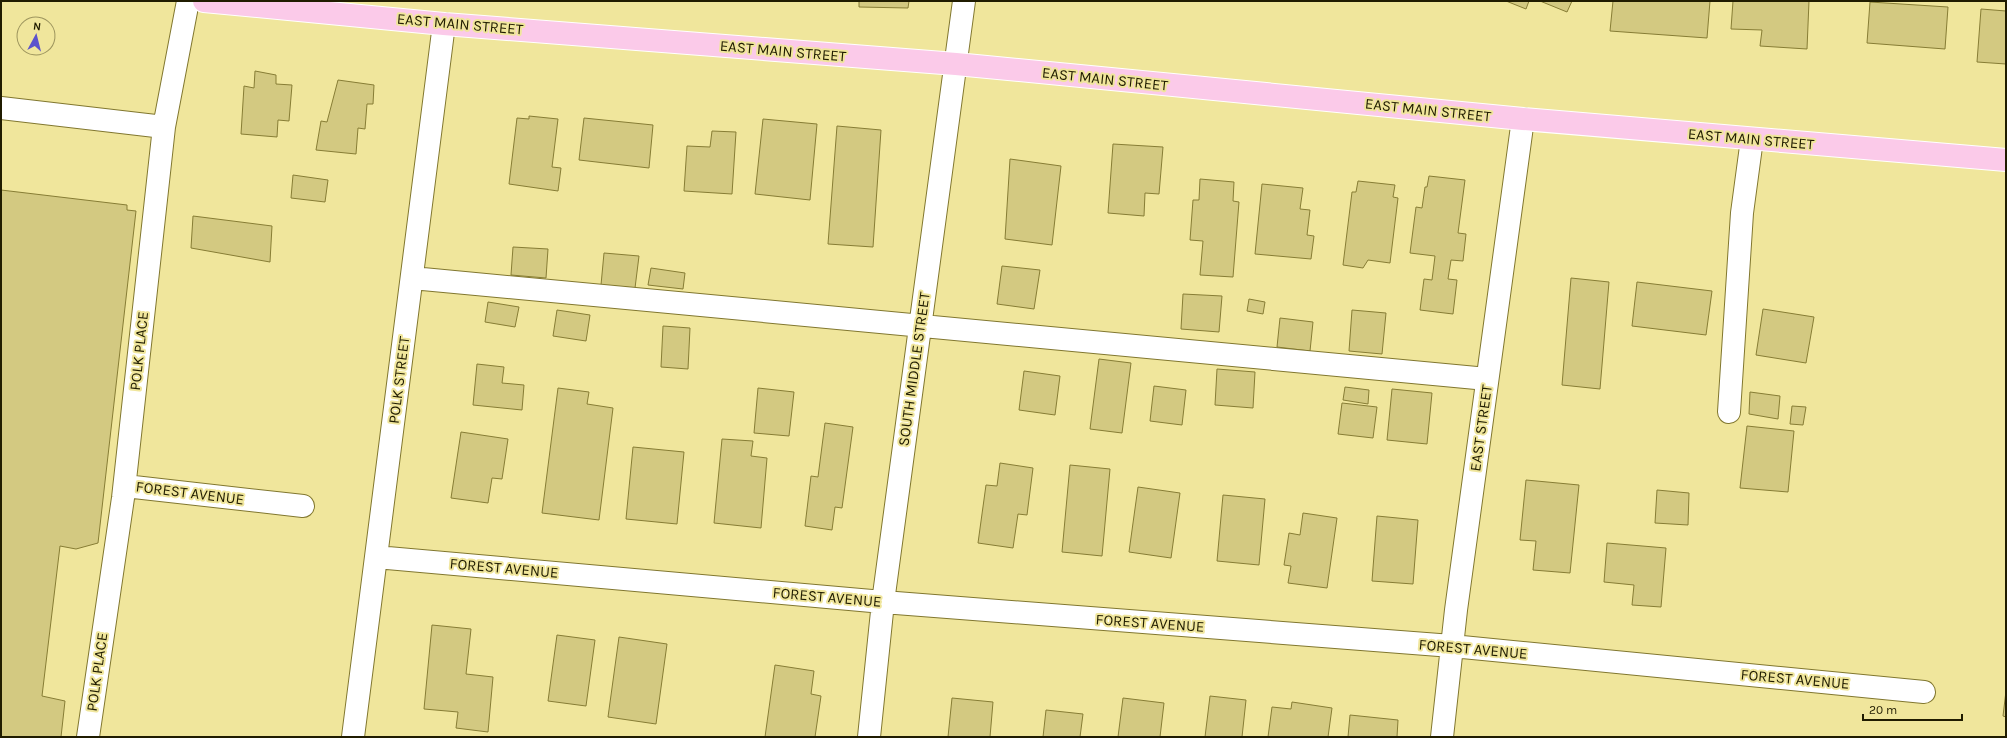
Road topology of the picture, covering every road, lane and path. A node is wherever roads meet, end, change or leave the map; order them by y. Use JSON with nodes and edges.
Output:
{"nodes":[{"id":1,"x":188,"y":1,"type":"edge"},
{"id":2,"x":204,"y":1,"type":"edge"},
{"id":3,"x":964,"y":1,"type":"edge"},
{"id":4,"x":444,"y":24,"type":"junction"},
{"id":5,"x":956,"y":64,"type":"junction"},
{"id":6,"x":1,"y":108,"type":"edge"},
{"id":7,"x":1523,"y":119,"type":"junction"},
{"id":8,"x":164,"y":127,"type":"junction"},
{"id":9,"x":1752,"y":139,"type":"junction"},
{"id":10,"x":2006,"y":160,"type":"edge"},
{"id":11,"x":412,"y":278,"type":"junction"},
{"id":12,"x":920,"y":327,"type":"junction"},
{"id":13,"x":1487,"y":379,"type":"junction"},
{"id":14,"x":1729,"y":412,"type":"dead end"},
{"id":15,"x":125,"y":486,"type":"junction"},
{"id":16,"x":303,"y":506,"type":"dead end"},
{"id":17,"x":376,"y":557,"type":"junction"},
{"id":18,"x":883,"y":602,"type":"junction"},
{"id":19,"x":1452,"y":646,"type":"junction"},
{"id":20,"x":1924,"y":692,"type":"dead end"},
{"id":21,"x":88,"y":737,"type":"edge"},
{"id":22,"x":353,"y":737,"type":"edge"},
{"id":23,"x":869,"y":737,"type":"edge"},
{"id":24,"x":1442,"y":737,"type":"edge"}],
"edges":[{"from":1,"to":8,"type":"street","name":"POLK PLACE"},
{"from":2,"to":4,"type":"main road","name":"EAST MAIN STREET"},
{"from":3,"to":5,"type":"street","name":"SOUTH MIDDLE STREET"},
{"from":4,"to":5,"type":"main road","name":"EAST MAIN STREET"},
{"from":4,"to":11,"type":"street","name":"POLK STREET"},
{"from":5,"to":7,"type":"main road","name":"EAST MAIN STREET"},
{"from":5,"to":12,"type":"street","name":"SOUTH MIDDLE STREET"},
{"from":6,"to":8,"type":"street"},
{"from":7,"to":9,"type":"main road","name":"EAST MAIN STREET"},
{"from":7,"to":13,"type":"street","name":"EAST STREET"},
{"from":8,"to":15,"type":"street","name":"POLK PLACE"},
{"from":9,"to":10,"type":"main road","name":"EAST MAIN STREET"},
{"from":9,"to":14,"type":"street"},
{"from":11,"to":12,"type":"street"},
{"from":11,"to":17,"type":"street","name":"POLK STREET"},
{"from":12,"to":13,"type":"street"},
{"from":12,"to":18,"type":"street","name":"SOUTH MIDDLE STREET"},
{"from":13,"to":19,"type":"street","name":"EAST STREET"},
{"from":15,"to":16,"type":"street","name":"FOREST AVENUE"},
{"from":15,"to":21,"type":"street","name":"POLK PLACE"},
{"from":17,"to":18,"type":"street","name":"FOREST AVENUE"},
{"from":17,"to":22,"type":"street","name":"POLK STREET"},
{"from":18,"to":19,"type":"street","name":"FOREST AVENUE"},
{"from":18,"to":23,"type":"street","name":"SOUTH MIDDLE STREET"},
{"from":19,"to":20,"type":"street","name":"FOREST AVENUE"},
{"from":19,"to":24,"type":"street","name":"EAST STREET"}]}
